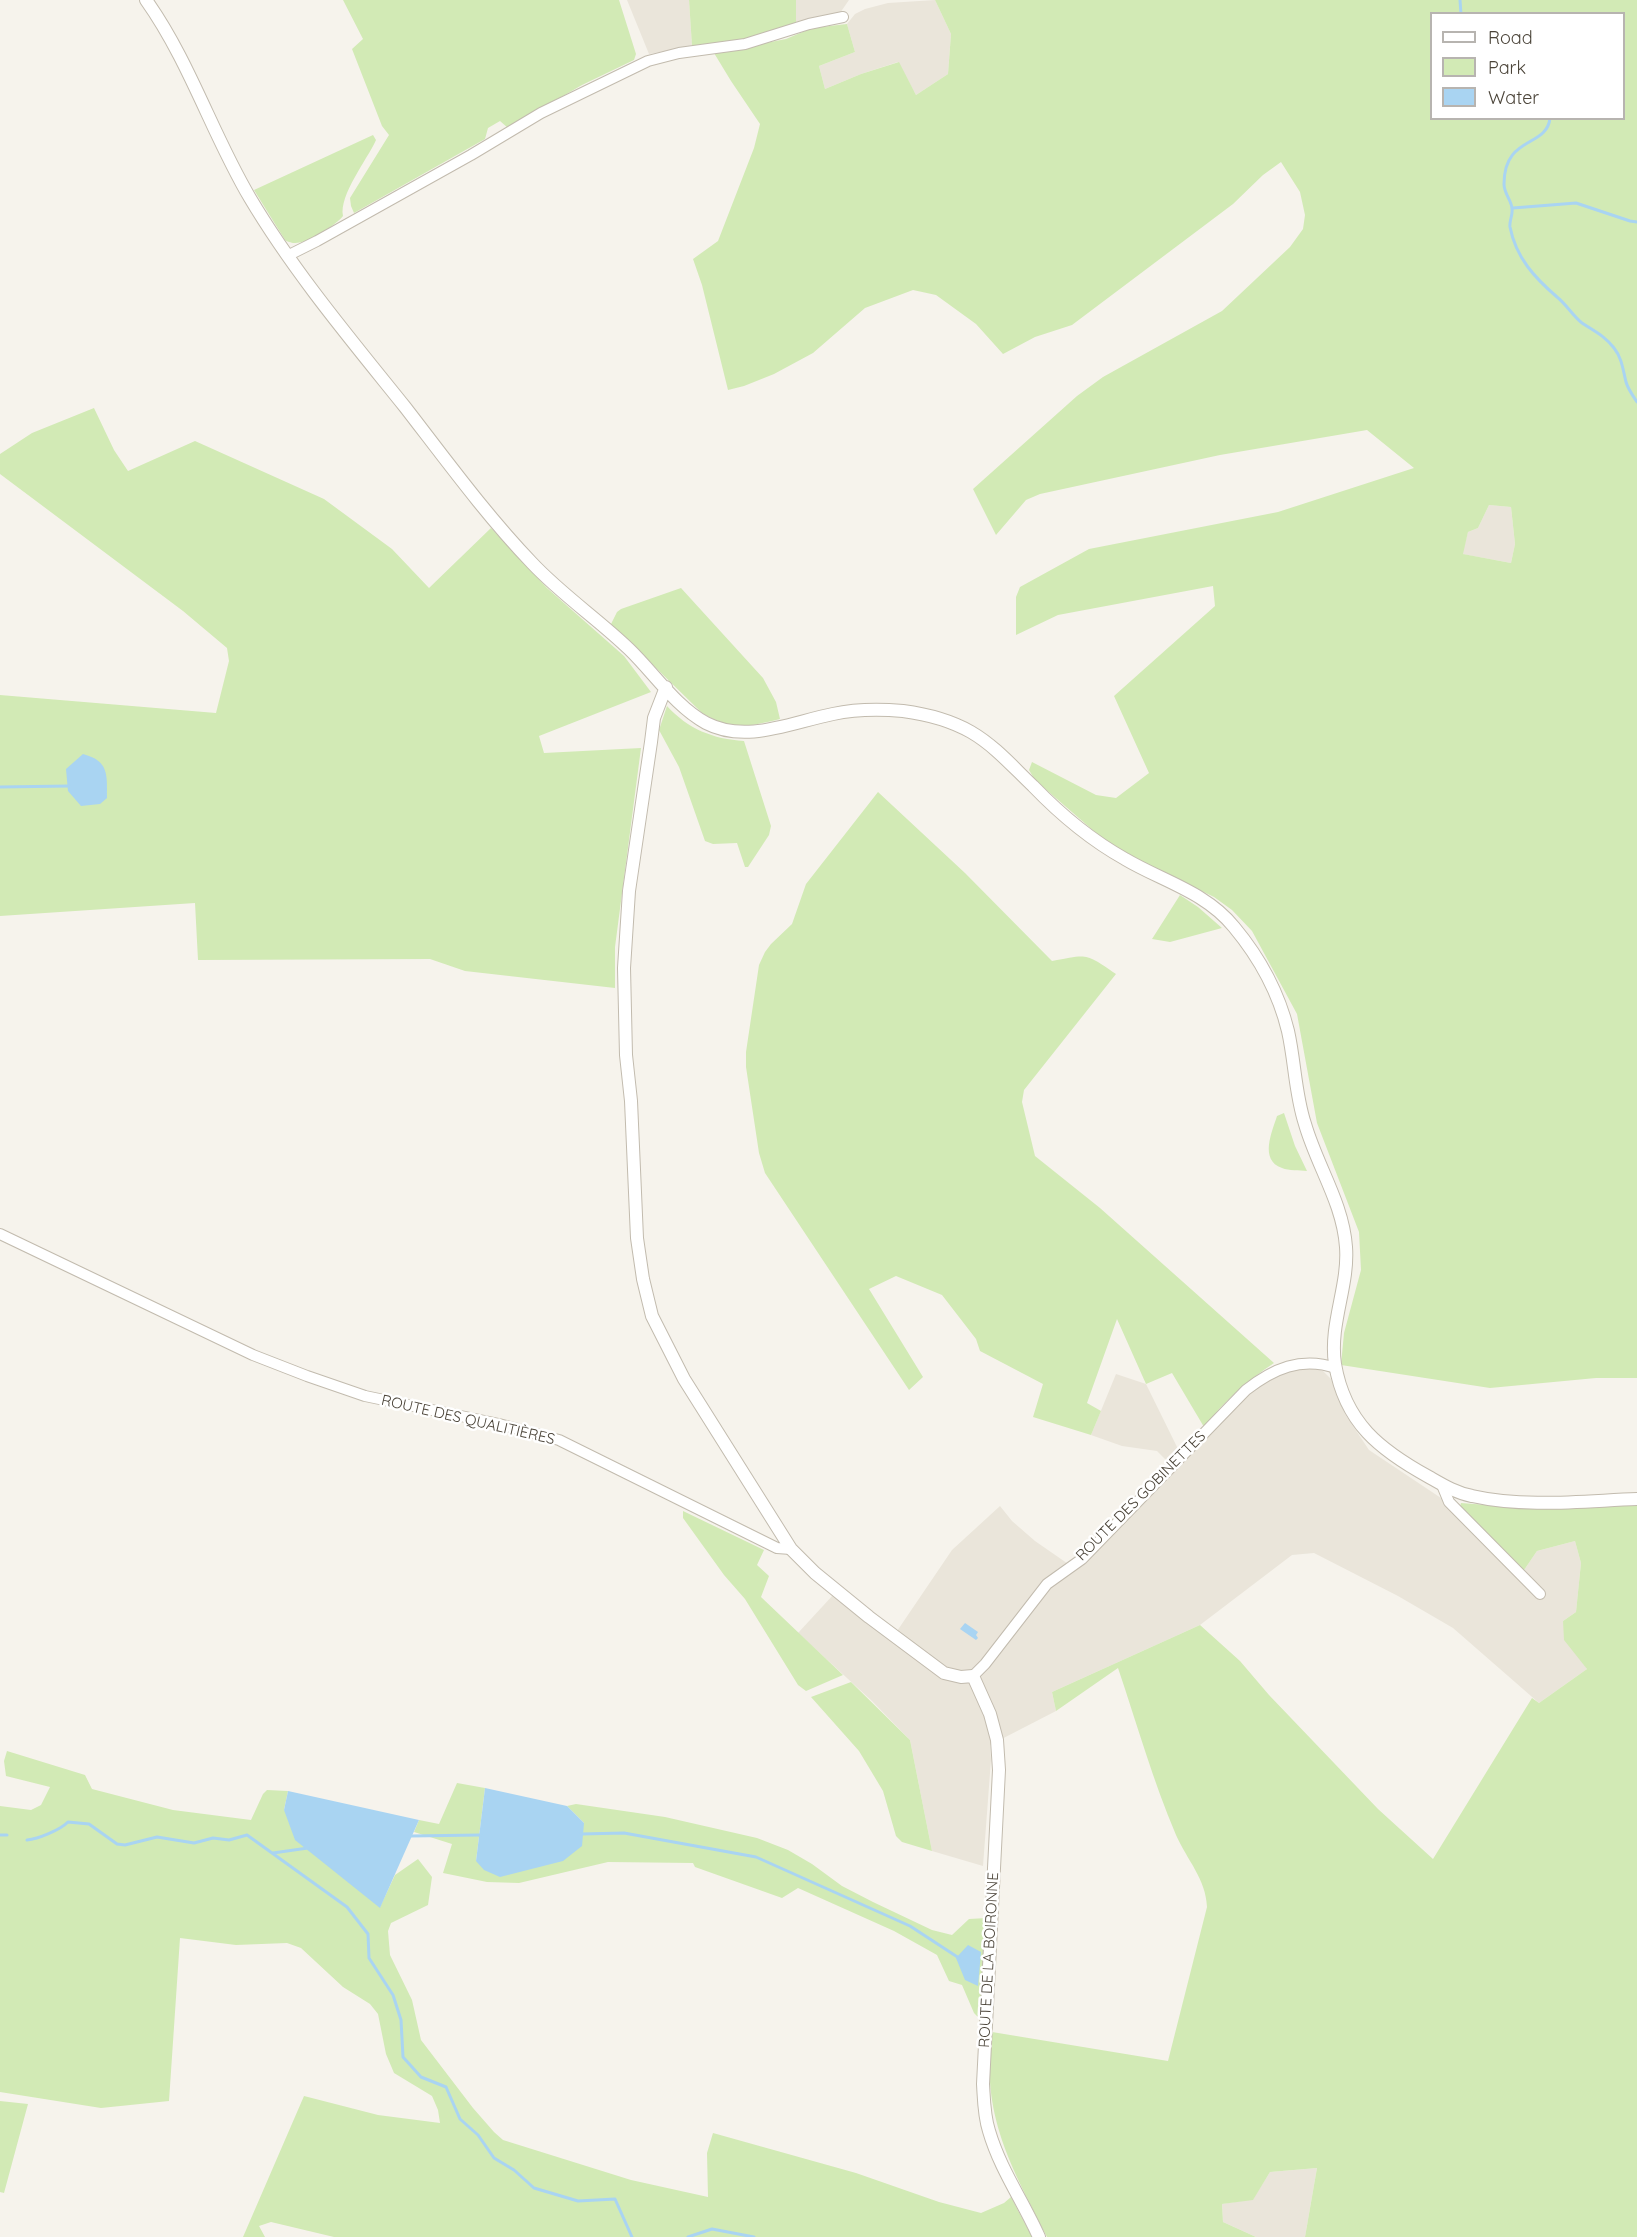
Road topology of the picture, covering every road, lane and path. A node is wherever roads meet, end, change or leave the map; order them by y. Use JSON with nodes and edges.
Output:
{"nodes":[{"id":1,"x":146,"y":0,"type":"edge"},
{"id":2,"x":843,"y":17,"type":"dead end"},
{"id":3,"x":289,"y":255,"type":"junction"},
{"id":4,"x":666,"y":687,"type":"junction"},
{"id":5,"x":0,"y":1234,"type":"edge"},
{"id":6,"x":1336,"y":1368,"type":"junction"},
{"id":7,"x":1442,"y":1485,"type":"junction"},
{"id":8,"x":1637,"y":1499,"type":"edge"},
{"id":9,"x":791,"y":1549,"type":"junction"},
{"id":10,"x":1540,"y":1594,"type":"dead end"},
{"id":11,"x":973,"y":1676,"type":"junction"},
{"id":12,"x":1039,"y":2237,"type":"edge"}],
"edges":[{"from":1,"to":3,"type":"street"},
{"from":2,"to":3,"type":"street"},
{"from":3,"to":4,"type":"street"},
{"from":4,"to":6,"type":"street"},
{"from":4,"to":9,"type":"street"},
{"from":5,"to":9,"type":"street","name":"ROUTE DES QUALITIÈRES"},
{"from":6,"to":7,"type":"street"},
{"from":6,"to":11,"type":"street","name":"ROUTE DES GOBINETTES"},
{"from":7,"to":8,"type":"street"},
{"from":7,"to":10,"type":"street"},
{"from":9,"to":11,"type":"street","name":"ROUTE DES QUALITIÈRES"},
{"from":11,"to":12,"type":"street","name":"ROUTE DE LA BOIRONNE"}]}
